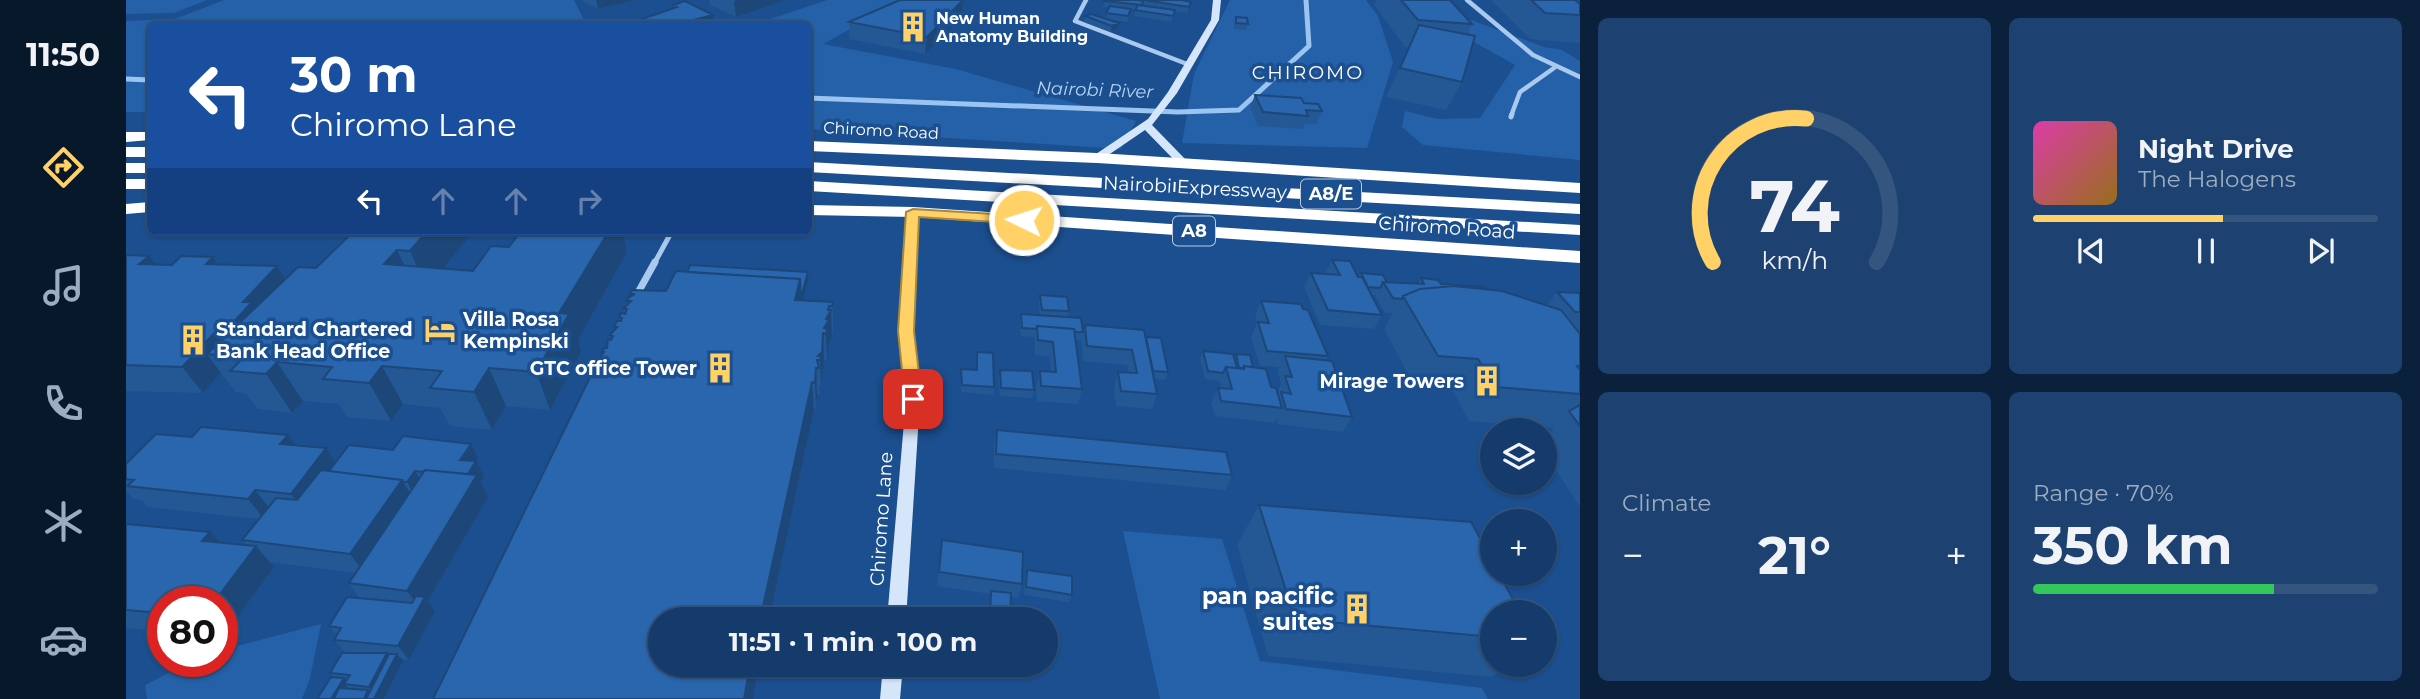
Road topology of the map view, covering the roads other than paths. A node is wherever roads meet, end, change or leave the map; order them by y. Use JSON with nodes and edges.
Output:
{"nodes":[{"id":1,"x":1086,"y":0,"type":"edge"},
{"id":2,"x":1217,"y":0,"type":"edge"},
{"id":3,"x":1467,"y":0,"type":"edge"},
{"id":4,"x":1187,"y":64,"type":"junction"},
{"id":5,"x":1554,"y":68,"type":"junction"},
{"id":6,"x":1580,"y":77,"type":"edge"},
{"id":7,"x":1511,"y":117,"type":"dead end"},
{"id":8,"x":1149,"y":124,"type":"junction"},
{"id":9,"x":147,"y":136,"type":"edge"},
{"id":10,"x":126,"y":137,"type":"edge"},
{"id":11,"x":812,"y":146,"type":"edge"},
{"id":12,"x":126,"y":152,"type":"edge"},
{"id":13,"x":147,"y":152,"type":"edge"},
{"id":14,"x":1097,"y":158,"type":"junction"},
{"id":15,"x":1183,"y":163,"type":"junction"},
{"id":16,"x":812,"y":167,"type":"edge"},
{"id":17,"x":126,"y":168,"type":"edge"},
{"id":18,"x":147,"y":168,"type":"edge"},
{"id":19,"x":126,"y":184,"type":"edge"},
{"id":20,"x":147,"y":184,"type":"edge"},
{"id":21,"x":812,"y":186,"type":"edge"},
{"id":22,"x":1580,"y":188,"type":"edge"},
{"id":23,"x":812,"y":197,"type":"edge"},
{"id":24,"x":1143,"y":206,"type":"junction"},
{"id":25,"x":147,"y":207,"type":"edge"},
{"id":26,"x":126,"y":209,"type":"edge"},
{"id":27,"x":1580,"y":209,"type":"edge"},
{"id":28,"x":812,"y":210,"type":"edge"},
{"id":29,"x":913,"y":212,"type":"junction"},
{"id":30,"x":1580,"y":230,"type":"edge"},
{"id":31,"x":669,"y":235,"type":"edge"},
{"id":32,"x":1580,"y":257,"type":"edge"},
{"id":33,"x":632,"y":303,"type":"edge"},
{"id":34,"x":897,"y":607,"type":"edge"},
{"id":35,"x":892,"y":677,"type":"edge"},
{"id":36,"x":890,"y":699,"type":"edge"}],
"edges":[{"from":1,"to":4,"type":"street"},
{"from":2,"to":4,"type":"street"},
{"from":3,"to":5,"type":"street"},
{"from":4,"to":8,"type":"street"},
{"from":5,"to":6,"type":"street"},
{"from":5,"to":7,"type":"street"},
{"from":8,"to":14,"type":"street"},
{"from":8,"to":15,"type":"street"},
{"from":9,"to":10,"type":"highway"},
{"from":11,"to":14,"type":"highway","name":"Chiromo Road"},
{"from":12,"to":13,"type":"highway"},
{"from":14,"to":15,"type":"highway","name":"Chiromo Road"},
{"from":15,"to":22,"type":"highway","name":"Chiromo Road"},
{"from":16,"to":27,"type":"highway","name":"Nairobi Expressway","number":"A8/E"},
{"from":17,"to":18,"type":"highway"},
{"from":19,"to":20,"type":"highway"},
{"from":21,"to":24,"type":"highway","name":"Nairobi Expressway","number":"A8/E"},
{"from":23,"to":24,"type":"highway"},
{"from":24,"to":30,"type":"highway","name":"Nairobi Expressway","number":"A8/E"},
{"from":25,"to":26,"type":"highway"},
{"from":28,"to":29,"type":"highway","name":"Chiromo Road","number":"A8"},
{"from":29,"to":32,"type":"highway","name":"Chiromo Road","number":"A8"},
{"from":29,"to":34,"type":"street","name":"Chiromo Lane"},
{"from":31,"to":33,"type":"street"},
{"from":35,"to":36,"type":"street"}]}
